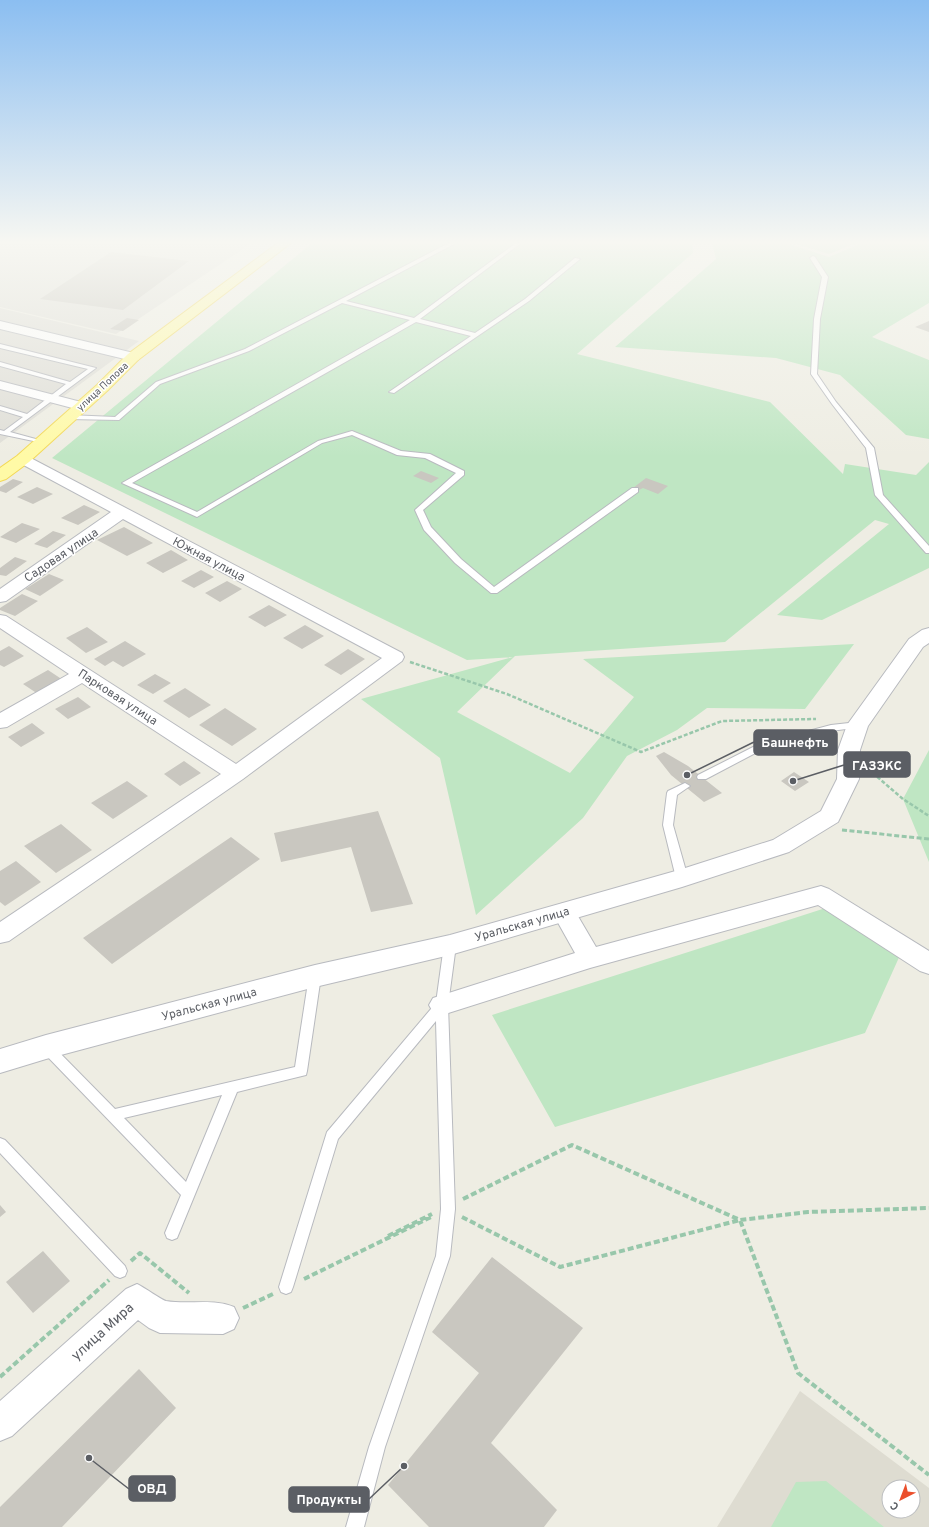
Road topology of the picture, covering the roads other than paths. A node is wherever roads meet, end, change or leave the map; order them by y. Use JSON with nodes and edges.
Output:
{"nodes":[{"id":1,"x":190,"y":314,"type":"edge"},
{"id":2,"x":315,"y":314,"type":"edge"},
{"id":3,"x":396,"y":314,"type":"edge"},
{"id":4,"x":422,"y":314,"type":"edge"},
{"id":5,"x":506,"y":314,"type":"edge"},
{"id":6,"x":818,"y":314,"type":"edge"},
{"id":7,"x":416,"y":319,"type":"junction"},
{"id":8,"x":0,"y":325,"type":"edge"},
{"id":9,"x":476,"y":335,"type":"junction"},
{"id":10,"x":0,"y":346,"type":"edge"},
{"id":11,"x":133,"y":357,"type":"junction"},
{"id":12,"x":0,"y":364,"type":"edge"},
{"id":13,"x":72,"y":384,"type":"junction"},
{"id":14,"x":0,"y":385,"type":"edge"},
{"id":15,"x":392,"y":392,"type":"dead end"},
{"id":16,"x":52,"y":398,"type":"junction"},
{"id":17,"x":80,"y":406,"type":"junction"},
{"id":18,"x":0,"y":408,"type":"edge"},
{"id":19,"x":28,"y":416,"type":"junction"},
{"id":20,"x":68,"y":418,"type":"junction"},
{"id":21,"x":3,"y":432,"type":"edge"},
{"id":22,"x":41,"y":442,"type":"junction"},
{"id":23,"x":23,"y":459,"type":"junction"},
{"id":24,"x":0,"y":476,"type":"edge"},
{"id":25,"x":635,"y":490,"type":"dead end"},
{"id":26,"x":121,"y":513,"type":"junction"},
{"id":27,"x":929,"y":551,"type":"edge"},
{"id":28,"x":0,"y":596,"type":"edge"},
{"id":29,"x":0,"y":620,"type":"edge"},
{"id":30,"x":929,"y":634,"type":"edge"},
{"id":31,"x":83,"y":674,"type":"junction"},
{"id":32,"x":0,"y":722,"type":"edge"},
{"id":33,"x":858,"y":725,"type":"junction"},
{"id":34,"x":236,"y":774,"type":"junction"},
{"id":35,"x":702,"y":777,"type":"dead end"},
{"id":36,"x":684,"y":786,"type":"dead end"},
{"id":37,"x":682,"y":878,"type":"junction"},
{"id":38,"x":564,"y":912,"type":"junction"},
{"id":39,"x":0,"y":934,"type":"edge"},
{"id":40,"x":450,"y":945,"type":"junction"},
{"id":41,"x":590,"y":958,"type":"junction"},
{"id":42,"x":929,"y":964,"type":"edge"},
{"id":43,"x":315,"y":976,"type":"junction"},
{"id":44,"x":442,"y":1005,"type":"junction"},
{"id":45,"x":46,"y":1047,"type":"junction"},
{"id":46,"x":0,"y":1061,"type":"edge"},
{"id":47,"x":232,"y":1087,"type":"junction"},
{"id":48,"x":112,"y":1115,"type":"junction"},
{"id":49,"x":0,"y":1144,"type":"edge"},
{"id":50,"x":188,"y":1194,"type":"junction"},
{"id":51,"x":172,"y":1233,"type":"dead end"},
{"id":52,"x":120,"y":1271,"type":"dead end"},
{"id":53,"x":282,"y":1289,"type":"road end"},
{"id":54,"x":226,"y":1316,"type":"road end"},
{"id":55,"x":0,"y":1424,"type":"edge"},
{"id":56,"x":355,"y":1527,"type":"edge"}],
"edges":[{"from":1,"to":11,"type":"main road","name":"улица Попова"},
{"from":2,"to":20,"type":"lane"},
{"from":3,"to":7,"type":"lane"},
{"from":4,"to":7,"type":"lane"},
{"from":5,"to":9,"type":"lane"},
{"from":6,"to":27,"type":"lane"},
{"from":7,"to":9,"type":"lane"},
{"from":7,"to":25,"type":"lane"},
{"from":8,"to":11,"type":"street"},
{"from":9,"to":15,"type":"lane"},
{"from":10,"to":13,"type":"lane"},
{"from":11,"to":17,"type":"main road","name":"улица Попова"},
{"from":12,"to":13,"type":"lane"},
{"from":13,"to":16,"type":"lane"},
{"from":14,"to":16,"type":"street"},
{"from":16,"to":17,"type":"street"},
{"from":16,"to":19,"type":"lane"},
{"from":17,"to":20,"type":"main road","name":"улица Попова"},
{"from":18,"to":19,"type":"lane"},
{"from":19,"to":21,"type":"lane"},
{"from":20,"to":22,"type":"main road","name":"улица Попова"},
{"from":21,"to":22,"type":"lane"},
{"from":22,"to":23,"type":"main road","name":"улица Попова"},
{"from":23,"to":24,"type":"main road","name":"улица Попова"},
{"from":23,"to":26,"type":"street","name":"Южная улица"},
{"from":26,"to":28,"type":"street","name":"Садовая улица"},
{"from":26,"to":34,"type":"street","name":"Южная улица"},
{"from":29,"to":31,"type":"street","name":"Парковая улица"},
{"from":30,"to":33,"type":"street","name":"Уральская улица"},
{"from":31,"to":32,"type":"street"},
{"from":31,"to":34,"type":"street","name":"Парковая улица"},
{"from":33,"to":35,"type":"lane"},
{"from":33,"to":37,"type":"street","name":"Уральская улица"},
{"from":34,"to":39,"type":"street"},
{"from":36,"to":37,"type":"lane"},
{"from":37,"to":38,"type":"street","name":"Уральская улица"},
{"from":38,"to":40,"type":"street","name":"Уральская улица"},
{"from":38,"to":41,"type":"street"},
{"from":40,"to":43,"type":"street","name":"Уральская улица"},
{"from":40,"to":44,"type":"lane"},
{"from":41,"to":42,"type":"street"},
{"from":41,"to":44,"type":"street"},
{"from":43,"to":45,"type":"street","name":"Уральская улица"},
{"from":43,"to":47,"type":"lane"},
{"from":44,"to":53,"type":"lane"},
{"from":44,"to":56,"type":"lane"},
{"from":45,"to":46,"type":"street","name":"Уральская улица"},
{"from":45,"to":48,"type":"lane"},
{"from":47,"to":48,"type":"lane"},
{"from":47,"to":50,"type":"lane"},
{"from":48,"to":50,"type":"lane"},
{"from":49,"to":52,"type":"lane"},
{"from":50,"to":51,"type":"lane"},
{"from":54,"to":55,"type":"street","name":"улица Мира"}]}
